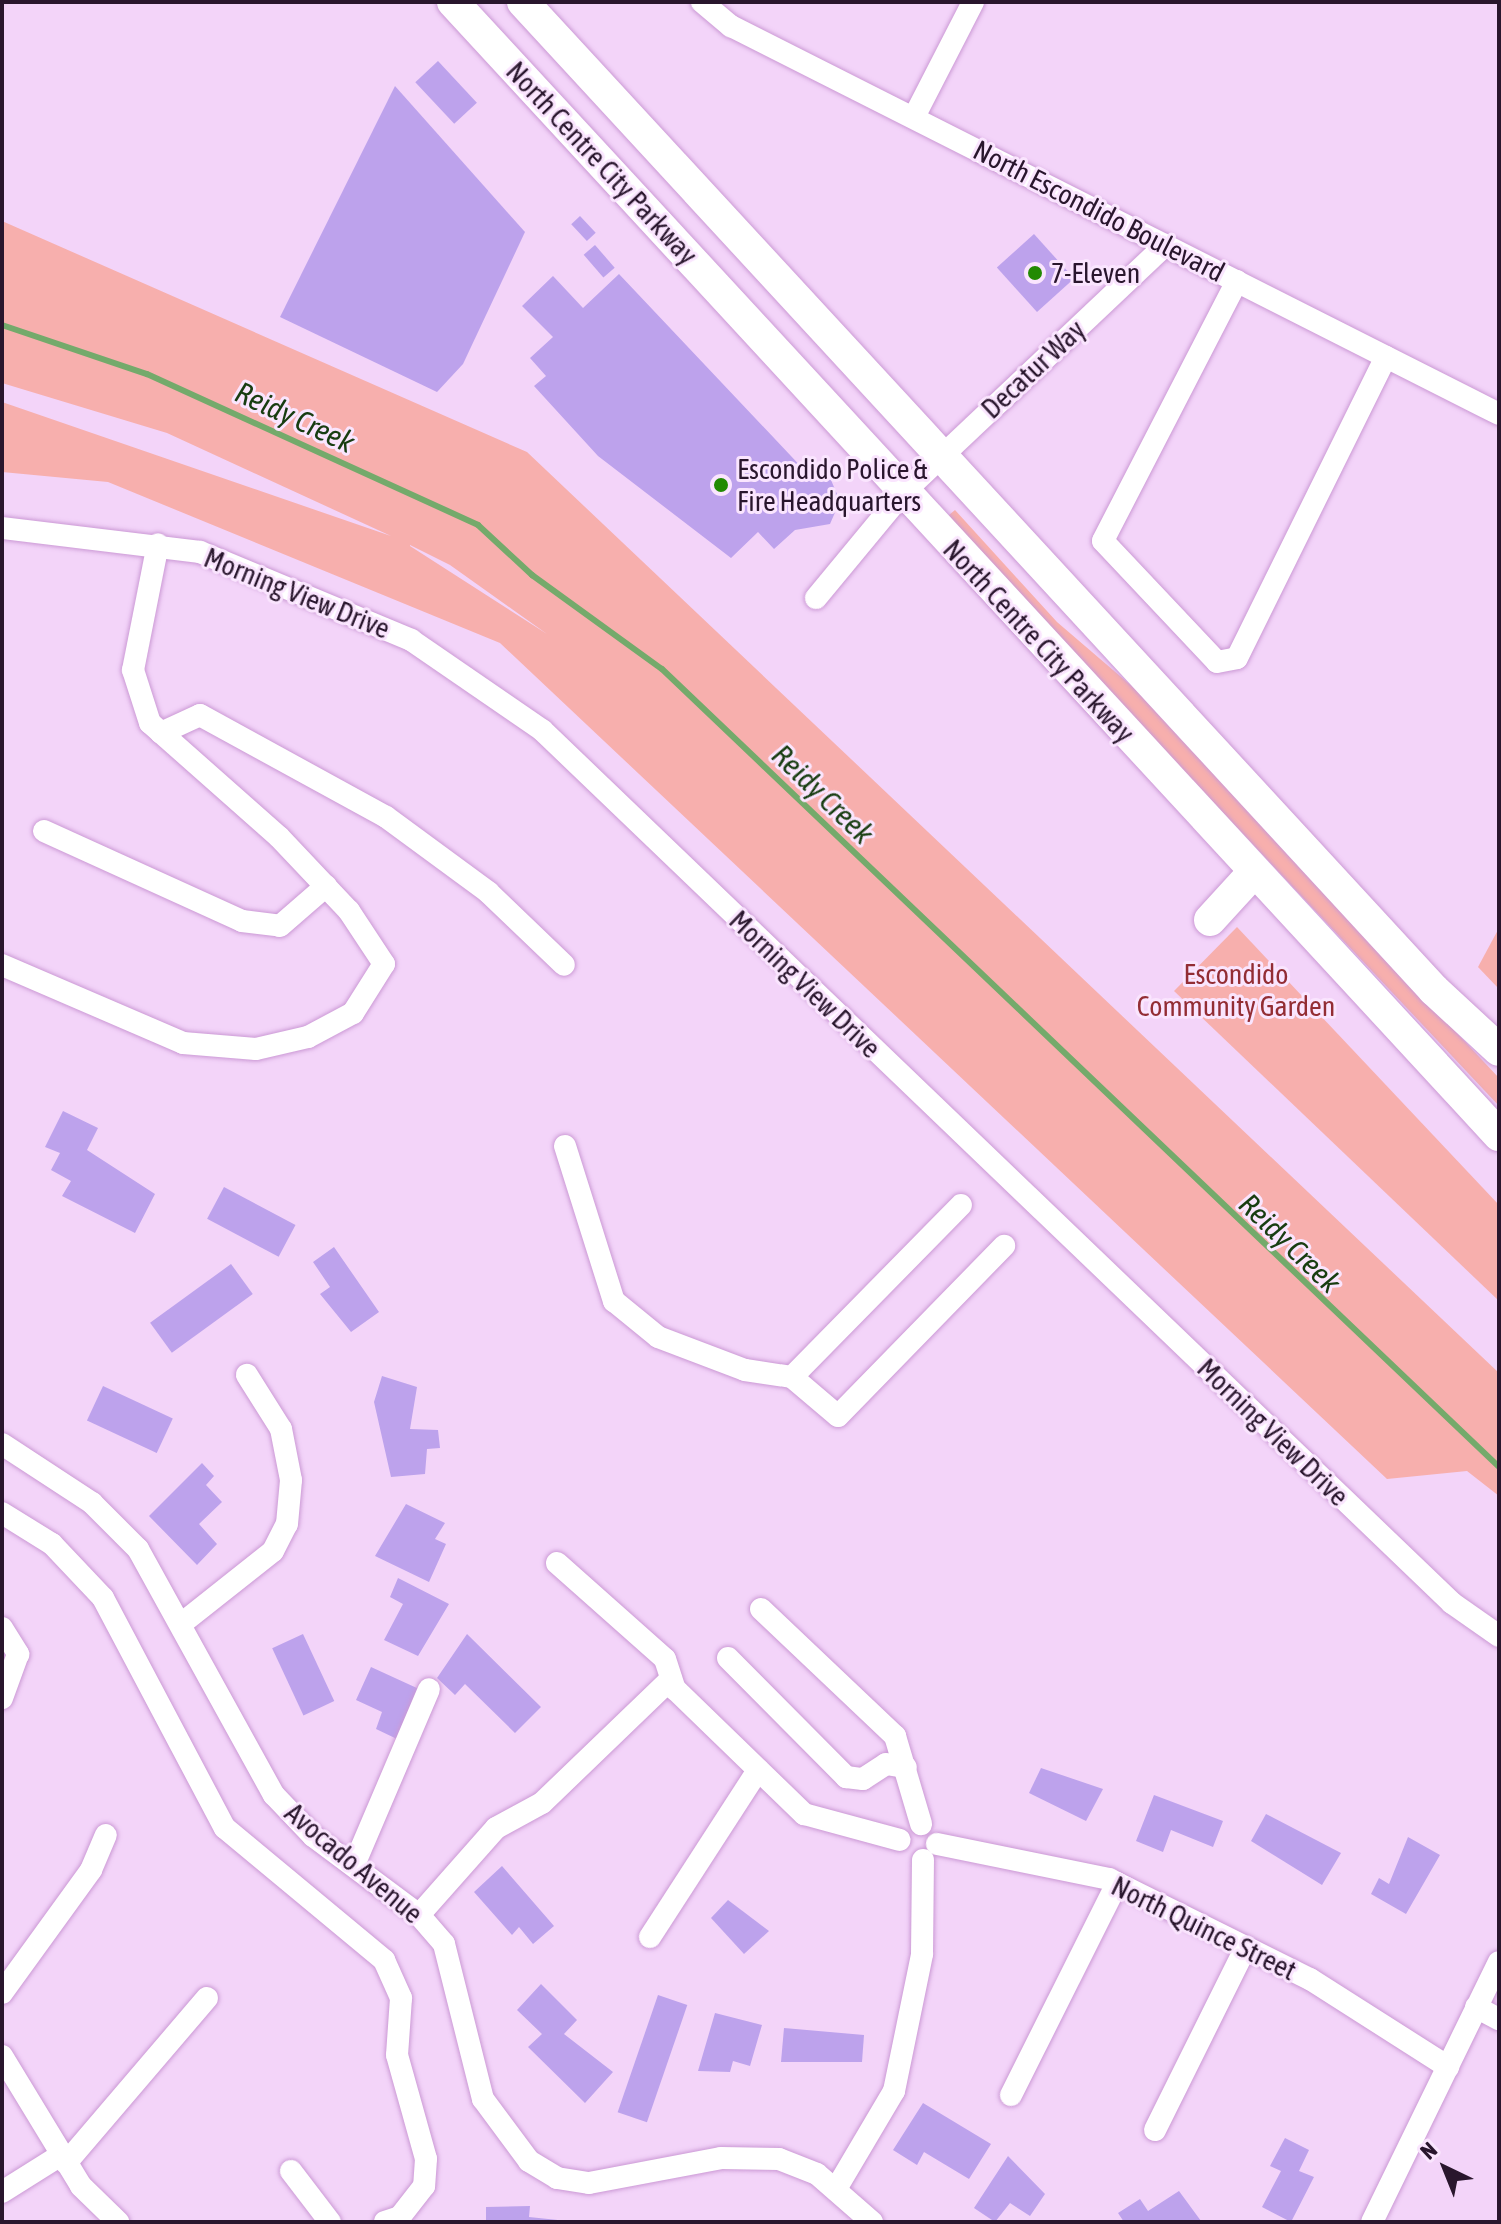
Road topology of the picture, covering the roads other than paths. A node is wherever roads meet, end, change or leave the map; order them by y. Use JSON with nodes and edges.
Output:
{"nodes":[{"id":1,"x":453,"y":2,"type":"edge"},
{"id":2,"x":523,"y":2,"type":"edge"},
{"id":3,"x":702,"y":2,"type":"edge"},
{"id":4,"x":973,"y":2,"type":"edge"},
{"id":5,"x":914,"y":117,"type":"junction"},
{"id":6,"x":1165,"y":245,"type":"junction"},
{"id":7,"x":1237,"y":281,"type":"junction"},
{"id":8,"x":1386,"y":357,"type":"junction"},
{"id":9,"x":1499,"y":414,"type":"edge"},
{"id":10,"x":941,"y":456,"type":"junction"},
{"id":11,"x":903,"y":493,"type":"junction"},
{"id":12,"x":2,"y":528,"type":"edge"},
{"id":13,"x":158,"y":544,"type":"junction"},
{"id":14,"x":816,"y":598,"type":"dead end"},
{"id":15,"x":161,"y":733,"type":"junction"},
{"id":16,"x":44,"y":831,"type":"dead end"},
{"id":17,"x":1252,"y":874,"type":"junction"},
{"id":18,"x":326,"y":886,"type":"junction"},
{"id":19,"x":1210,"y":920,"type":"dead end"},
{"id":20,"x":2,"y":965,"type":"edge"},
{"id":21,"x":564,"y":965,"type":"dead end"},
{"id":22,"x":1499,"y":1050,"type":"edge"},
{"id":23,"x":1499,"y":1135,"type":"edge"},
{"id":24,"x":565,"y":1146,"type":"dead end"},
{"id":25,"x":961,"y":1205,"type":"dead end"},
{"id":26,"x":1004,"y":1246,"type":"dead end"},
{"id":27,"x":247,"y":1375,"type":"dead end"},
{"id":28,"x":792,"y":1377,"type":"junction"},
{"id":29,"x":2,"y":1444,"type":"edge"},
{"id":30,"x":2,"y":1513,"type":"edge"},
{"id":31,"x":557,"y":1563,"type":"dead end"},
{"id":32,"x":761,"y":1609,"type":"dead end"},
{"id":33,"x":181,"y":1624,"type":"junction"},
{"id":34,"x":2,"y":1628,"type":"edge"},
{"id":35,"x":1499,"y":1636,"type":"edge"},
{"id":36,"x":728,"y":1658,"type":"dead end"},
{"id":37,"x":671,"y":1679,"type":"junction"},
{"id":38,"x":429,"y":1689,"type":"dead end"},
{"id":39,"x":2,"y":1698,"type":"edge"},
{"id":40,"x":906,"y":1767,"type":"junction"},
{"id":41,"x":758,"y":1770,"type":"junction"},
{"id":42,"x":921,"y":1824,"type":"junction"},
{"id":43,"x":106,"y":1835,"type":"dead end"},
{"id":44,"x":900,"y":1840,"type":"junction"},
{"id":45,"x":930,"y":1852,"type":"junction"},
{"id":46,"x":354,"y":1865,"type":"junction"},
{"id":47,"x":1117,"y":1883,"type":"junction"},
{"id":48,"x":419,"y":1915,"type":"junction"},
{"id":49,"x":650,"y":1937,"type":"dead end"},
{"id":50,"x":1246,"y":1947,"type":"junction"},
{"id":51,"x":1499,"y":1962,"type":"edge"},
{"id":52,"x":2,"y":1993,"type":"edge"},
{"id":53,"x":207,"y":1998,"type":"dead end"},
{"id":54,"x":1476,"y":2007,"type":"junction"},
{"id":55,"x":1499,"y":2019,"type":"edge"},
{"id":56,"x":2,"y":2056,"type":"edge"},
{"id":57,"x":1448,"y":2067,"type":"junction"},
{"id":58,"x":1011,"y":2095,"type":"dead end"},
{"id":59,"x":1155,"y":2130,"type":"dead end"},
{"id":60,"x":63,"y":2159,"type":"junction"},
{"id":61,"x":291,"y":2171,"type":"dead end"},
{"id":62,"x":836,"y":2189,"type":"junction"},
{"id":63,"x":2,"y":2192,"type":"edge"},
{"id":64,"x":118,"y":2222,"type":"edge"},
{"id":65,"x":330,"y":2222,"type":"edge"},
{"id":66,"x":385,"y":2222,"type":"edge"},
{"id":67,"x":872,"y":2222,"type":"edge"},
{"id":68,"x":1372,"y":2222,"type":"edge"}],
"edges":[{"from":1,"to":11,"type":"highway","name":"North Centre City Parkway"},
{"from":2,"to":10,"type":"highway","name":"North Centre City Parkway"},
{"from":3,"to":5,"type":"street","name":"North Escondido Boulevard"},
{"from":4,"to":5,"type":"street"},
{"from":5,"to":6,"type":"street","name":"North Escondido Boulevard"},
{"from":6,"to":7,"type":"street","name":"North Escondido Boulevard"},
{"from":6,"to":10,"type":"street","name":"Decatur Way"},
{"from":7,"to":8,"type":"street","name":"North Escondido Boulevard"},
{"from":7,"to":8,"type":"street"},
{"from":8,"to":9,"type":"street","name":"North Escondido Boulevard"},
{"from":10,"to":11,"type":"street","name":"Decatur Way"},
{"from":10,"to":22,"type":"highway","name":"North Centre City Parkway"},
{"from":11,"to":14,"type":"street","name":"Decatur Way"},
{"from":11,"to":17,"type":"highway","name":"North Centre City Parkway"},
{"from":12,"to":13,"type":"street","name":"Morning View Drive"},
{"from":13,"to":15,"type":"street"},
{"from":13,"to":35,"type":"street","name":"Morning View Drive"},
{"from":15,"to":18,"type":"street"},
{"from":15,"to":21,"type":"street"},
{"from":16,"to":18,"type":"street"},
{"from":17,"to":19,"type":"highway"},
{"from":17,"to":23,"type":"highway","name":"North Centre City Parkway"},
{"from":18,"to":20,"type":"street"},
{"from":24,"to":28,"type":"street"},
{"from":25,"to":28,"type":"street"},
{"from":26,"to":28,"type":"street"},
{"from":27,"to":33,"type":"street"},
{"from":29,"to":33,"type":"street","name":"Avocado Avenue"},
{"from":30,"to":66,"type":"street"},
{"from":31,"to":37,"type":"street"},
{"from":32,"to":40,"type":"street"},
{"from":33,"to":46,"type":"street","name":"Avocado Avenue"},
{"from":34,"to":39,"type":"street"},
{"from":36,"to":40,"type":"street"},
{"from":37,"to":41,"type":"street"},
{"from":37,"to":48,"type":"street"},
{"from":38,"to":46,"type":"street"},
{"from":40,"to":42,"type":"street"},
{"from":41,"to":44,"type":"street"},
{"from":41,"to":49,"type":"street"},
{"from":42,"to":44,"type":"street"},
{"from":42,"to":45,"type":"street"},
{"from":43,"to":52,"type":"street"},
{"from":44,"to":45,"type":"street"},
{"from":45,"to":47,"type":"street","name":"North Quince Street"},
{"from":45,"to":62,"type":"street"},
{"from":46,"to":48,"type":"street","name":"Avocado Avenue"},
{"from":47,"to":50,"type":"street","name":"North Quince Street"},
{"from":47,"to":58,"type":"street"},
{"from":48,"to":62,"type":"street","name":"Avocado Avenue"},
{"from":50,"to":57,"type":"street","name":"North Quince Street"},
{"from":50,"to":59,"type":"street"},
{"from":51,"to":54,"type":"street"},
{"from":53,"to":60,"type":"street"},
{"from":54,"to":55,"type":"street"},
{"from":54,"to":57,"type":"street"},
{"from":56,"to":60,"type":"street"},
{"from":57,"to":68,"type":"street"},
{"from":60,"to":63,"type":"street"},
{"from":60,"to":64,"type":"street"},
{"from":61,"to":65,"type":"street"},
{"from":62,"to":67,"type":"street","name":"Avocado Avenue"}]}
